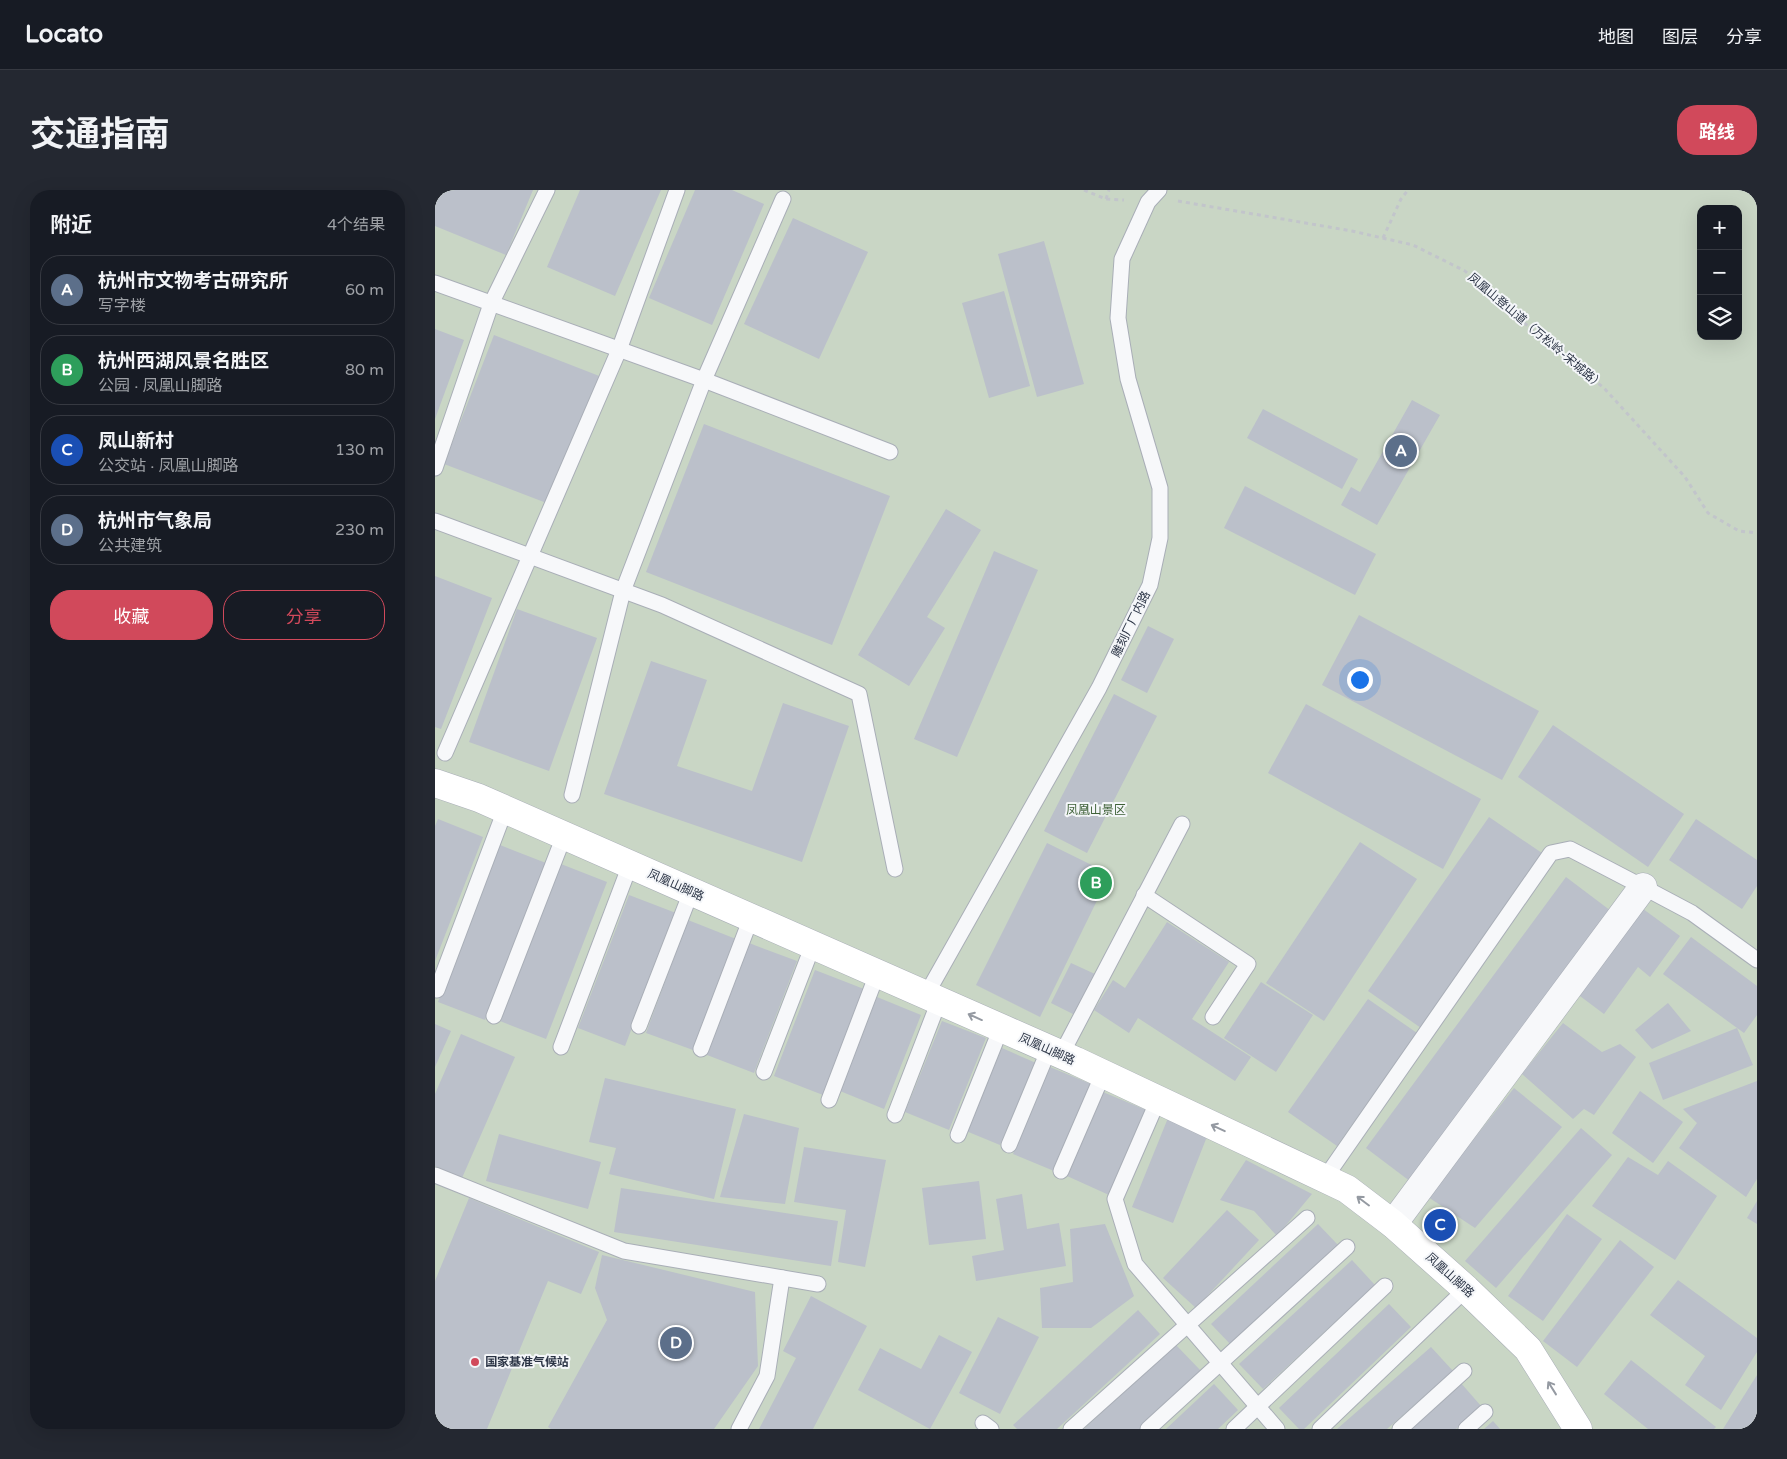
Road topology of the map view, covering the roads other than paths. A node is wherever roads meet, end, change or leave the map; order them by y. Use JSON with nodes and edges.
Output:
{"nodes":[{"id":1,"x":547,"y":190,"type":"edge"},
{"id":2,"x":677,"y":190,"type":"edge"},
{"id":3,"x":1159,"y":190,"type":"edge"},
{"id":4,"x":783,"y":199,"type":"dead end"},
{"id":5,"x":435,"y":284,"type":"edge"},
{"id":6,"x":491,"y":304,"type":"junction"},
{"id":7,"x":619,"y":350,"type":"junction"},
{"id":8,"x":704,"y":380,"type":"junction"},
{"id":9,"x":890,"y":452,"type":"dead end"},
{"id":10,"x":435,"y":468,"type":"edge"},
{"id":11,"x":435,"y":521,"type":"edge"},
{"id":12,"x":531,"y":557,"type":"junction"},
{"id":13,"x":623,"y":591,"type":"junction"},
{"id":14,"x":445,"y":753,"type":"dead end"},
{"id":15,"x":437,"y":789,"type":"edge"},
{"id":16,"x":573,"y":795,"type":"dead end"},
{"id":17,"x":505,"y":810,"type":"junction"},
{"id":18,"x":1182,"y":824,"type":"dead end"},
{"id":19,"x":564,"y":836,"type":"junction"},
{"id":20,"x":630,"y":865,"type":"junction"},
{"id":21,"x":895,"y":869,"type":"dead end"},
{"id":22,"x":1643,"y":887,"type":"junction"},
{"id":23,"x":691,"y":892,"type":"junction"},
{"id":24,"x":1144,"y":895,"type":"junction"},
{"id":25,"x":751,"y":918,"type":"junction"},
{"id":26,"x":813,"y":945,"type":"junction"},
{"id":27,"x":1757,"y":960,"type":"edge"},
{"id":28,"x":877,"y":974,"type":"junction"},
{"id":29,"x":437,"y":990,"type":"dead end"},
{"id":30,"x":933,"y":998,"type":"junction"},
{"id":31,"x":494,"y":1016,"type":"dead end"},
{"id":32,"x":1213,"y":1017,"type":"dead end"},
{"id":33,"x":639,"y":1026,"type":"dead end"},
{"id":34,"x":1001,"y":1028,"type":"junction"},
{"id":35,"x":561,"y":1047,"type":"dead end"},
{"id":36,"x":701,"y":1049,"type":"dead end"},
{"id":37,"x":1055,"y":1052,"type":"junction"},
{"id":38,"x":764,"y":1072,"type":"dead end"},
{"id":39,"x":1103,"y":1074,"type":"junction"},
{"id":40,"x":829,"y":1100,"type":"dead end"},
{"id":41,"x":1158,"y":1100,"type":"junction"},
{"id":42,"x":895,"y":1115,"type":"dead end"},
{"id":43,"x":958,"y":1135,"type":"dead end"},
{"id":44,"x":1009,"y":1144,"type":"dead end"},
{"id":45,"x":1061,"y":1171,"type":"dead end"},
{"id":46,"x":435,"y":1175,"type":"edge"},
{"id":47,"x":1325,"y":1178,"type":"junction"},
{"id":48,"x":1307,"y":1218,"type":"dead end"},
{"id":49,"x":1393,"y":1224,"type":"junction"},
{"id":50,"x":1347,"y":1247,"type":"dead end"},
{"id":51,"x":782,"y":1278,"type":"junction"},
{"id":52,"x":818,"y":1284,"type":"dead end"},
{"id":53,"x":1385,"y":1286,"type":"dead end"},
{"id":54,"x":1467,"y":1289,"type":"junction"},
{"id":55,"x":1187,"y":1325,"type":"junction"},
{"id":56,"x":1220,"y":1364,"type":"junction"},
{"id":57,"x":1464,"y":1371,"type":"dead end"},
{"id":58,"x":1258,"y":1407,"type":"junction"},
{"id":59,"x":1485,"y":1412,"type":"dead end"},
{"id":60,"x":739,"y":1429,"type":"edge"},
{"id":61,"x":1071,"y":1429,"type":"edge"},
{"id":62,"x":1148,"y":1429,"type":"edge"},
{"id":63,"x":1233,"y":1429,"type":"edge"},
{"id":64,"x":1277,"y":1429,"type":"edge"},
{"id":65,"x":1320,"y":1429,"type":"edge"},
{"id":66,"x":1400,"y":1429,"type":"edge"},
{"id":67,"x":1466,"y":1429,"type":"edge"},
{"id":68,"x":1578,"y":1429,"type":"edge"}],
"edges":[{"from":1,"to":6,"type":"lane"},
{"from":2,"to":7,"type":"lane"},
{"from":3,"to":30,"type":"lane","name":"雕刻厂厂内路"},
{"from":4,"to":8,"type":"lane"},
{"from":5,"to":6,"type":"lane"},
{"from":6,"to":7,"type":"lane"},
{"from":6,"to":10,"type":"lane"},
{"from":7,"to":8,"type":"lane"},
{"from":7,"to":12,"type":"lane"},
{"from":8,"to":9,"type":"lane"},
{"from":8,"to":13,"type":"lane"},
{"from":11,"to":12,"type":"lane"},
{"from":12,"to":13,"type":"lane"},
{"from":12,"to":14,"type":"lane"},
{"from":13,"to":16,"type":"lane"},
{"from":13,"to":21,"type":"lane"},
{"from":15,"to":17,"type":"street","name":"凤凰山脚路"},
{"from":17,"to":19,"type":"street","name":"凤凰山脚路"},
{"from":17,"to":29,"type":"lane"},
{"from":18,"to":24,"type":"lane"},
{"from":19,"to":20,"type":"street","name":"凤凰山脚路"},
{"from":19,"to":31,"type":"lane"},
{"from":20,"to":23,"type":"street","name":"凤凰山脚路"},
{"from":20,"to":35,"type":"lane"},
{"from":22,"to":27,"type":"lane"},
{"from":22,"to":47,"type":"lane"},
{"from":22,"to":49,"type":"street"},
{"from":23,"to":25,"type":"street","name":"凤凰山脚路"},
{"from":23,"to":33,"type":"lane"},
{"from":24,"to":32,"type":"lane"},
{"from":24,"to":37,"type":"lane"},
{"from":25,"to":26,"type":"street","name":"凤凰山脚路"},
{"from":25,"to":36,"type":"lane"},
{"from":26,"to":28,"type":"street","name":"凤凰山脚路"},
{"from":26,"to":38,"type":"lane"},
{"from":28,"to":30,"type":"street","name":"凤凰山脚路"},
{"from":28,"to":40,"type":"lane"},
{"from":34,"to":30,"type":"street","name":"凤凰山脚路","one_way":true},
{"from":30,"to":42,"type":"lane","name":"雕刻厂厂内路"},
{"from":34,"to":37,"type":"street","name":"凤凰山脚路"},
{"from":34,"to":43,"type":"lane"},
{"from":37,"to":39,"type":"street","name":"凤凰山脚路"},
{"from":37,"to":44,"type":"lane"},
{"from":39,"to":41,"type":"street","name":"凤凰山脚路"},
{"from":39,"to":45,"type":"lane"},
{"from":47,"to":41,"type":"street","name":"凤凰山脚路","one_way":true},
{"from":41,"to":55,"type":"lane"},
{"from":46,"to":51,"type":"lane"},
{"from":49,"to":47,"type":"street","name":"凤凰山脚路","one_way":true},
{"from":48,"to":55,"type":"lane"},
{"from":49,"to":54,"type":"street","name":"凤凰山脚路"},
{"from":50,"to":56,"type":"lane"},
{"from":51,"to":52,"type":"lane"},
{"from":51,"to":60,"type":"lane"},
{"from":53,"to":58,"type":"lane"},
{"from":54,"to":65,"type":"lane"},
{"from":68,"to":54,"type":"street","name":"凤凰山脚路","one_way":true},
{"from":55,"to":56,"type":"lane"},
{"from":55,"to":61,"type":"lane"},
{"from":56,"to":58,"type":"lane"},
{"from":56,"to":62,"type":"lane"},
{"from":57,"to":66,"type":"lane"},
{"from":58,"to":63,"type":"lane"},
{"from":58,"to":64,"type":"lane"},
{"from":59,"to":67,"type":"lane"}]}
